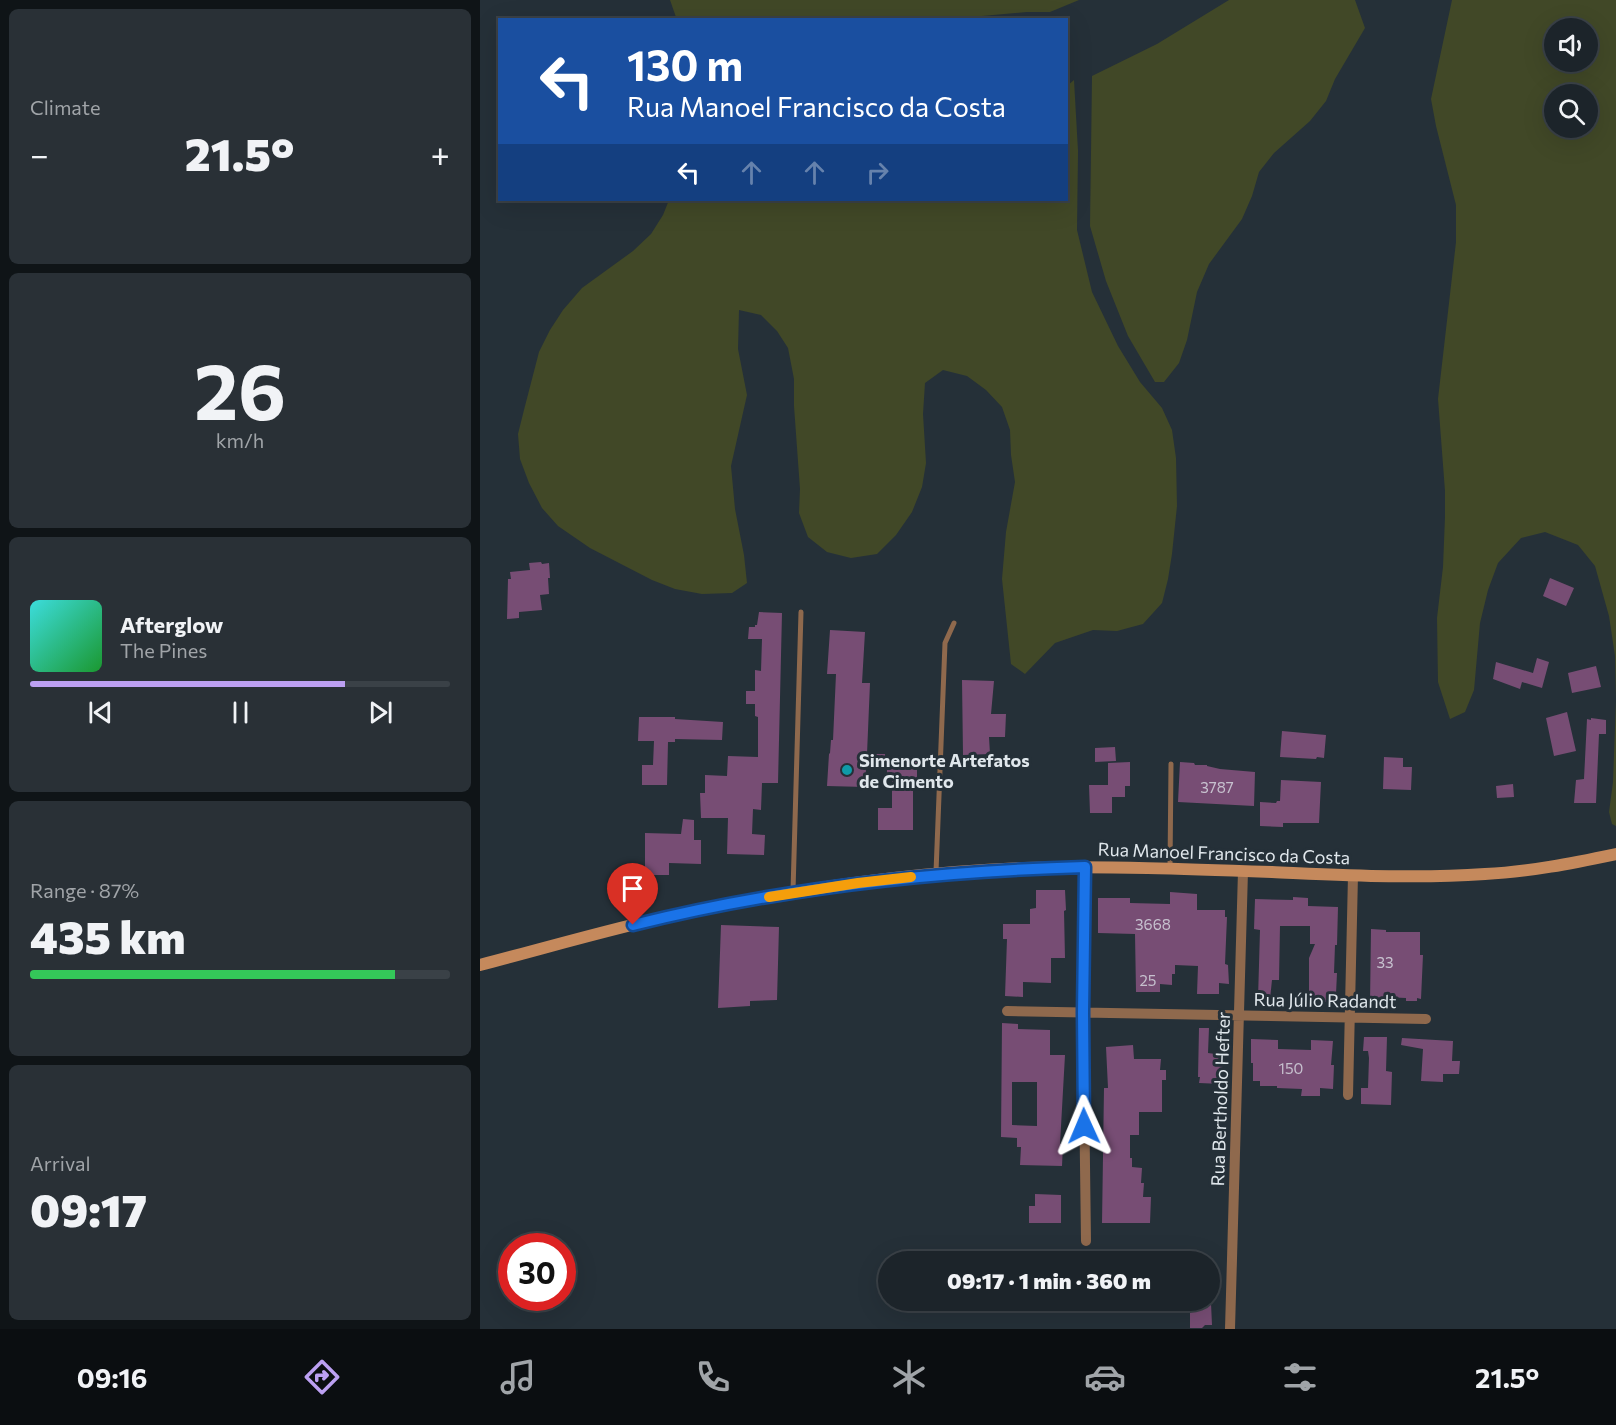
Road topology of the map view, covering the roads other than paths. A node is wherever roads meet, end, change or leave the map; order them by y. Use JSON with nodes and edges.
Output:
{"nodes":[{"id":1,"x":801,"y":612,"type":"dead end"},
{"id":2,"x":954,"y":623,"type":"dead end"},
{"id":3,"x":1171,"y":764,"type":"dead end"},
{"id":4,"x":1616,"y":854,"type":"edge"},
{"id":5,"x":1085,"y":867,"type":"junction"},
{"id":6,"x":1170,"y":868,"type":"junction"},
{"id":7,"x":1243,"y":871,"type":"junction"},
{"id":8,"x":936,"y":874,"type":"junction"},
{"id":9,"x":1353,"y":875,"type":"junction"},
{"id":10,"x":793,"y":893,"type":"junction"},
{"id":11,"x":480,"y":965,"type":"edge"},
{"id":12,"x":1007,"y":1011,"type":"dead end"},
{"id":13,"x":1083,"y":1012,"type":"junction"},
{"id":14,"x":1239,"y":1015,"type":"junction"},
{"id":15,"x":1350,"y":1017,"type":"junction"},
{"id":16,"x":1426,"y":1019,"type":"dead end"},
{"id":17,"x":1348,"y":1095,"type":"dead end"},
{"id":18,"x":1086,"y":1241,"type":"dead end"},
{"id":19,"x":1230,"y":1329,"type":"edge"}],
"edges":[{"from":1,"to":10,"type":"lane"},
{"from":2,"to":8,"type":"lane"},
{"from":3,"to":6,"type":"lane"},
{"from":4,"to":9,"type":"main road","name":"Rua Manoel Francisco da Costa"},
{"from":5,"to":6,"type":"main road","name":"Rua Manoel Francisco da Costa"},
{"from":5,"to":8,"type":"main road","name":"Rua Manoel Francisco da Costa"},
{"from":5,"to":13,"type":"street"},
{"from":6,"to":7,"type":"main road","name":"Rua Manoel Francisco da Costa"},
{"from":7,"to":9,"type":"main road","name":"Rua Manoel Francisco da Costa"},
{"from":7,"to":14,"type":"street","name":"Rua Bertholdo Hefter"},
{"from":8,"to":10,"type":"main road","name":"Rua Manoel Francisco da Costa"},
{"from":9,"to":15,"type":"street"},
{"from":10,"to":11,"type":"main road","name":"Rua Manoel Francisco da Costa"},
{"from":12,"to":13,"type":"street","name":"Rua Júlio Radandt"},
{"from":13,"to":14,"type":"street","name":"Rua Júlio Radandt"},
{"from":13,"to":18,"type":"street"},
{"from":14,"to":15,"type":"street","name":"Rua Júlio Radandt"},
{"from":14,"to":19,"type":"street","name":"Rua Bertholdo Hefter"},
{"from":15,"to":16,"type":"street","name":"Rua Júlio Radandt"},
{"from":15,"to":17,"type":"street"}]}
